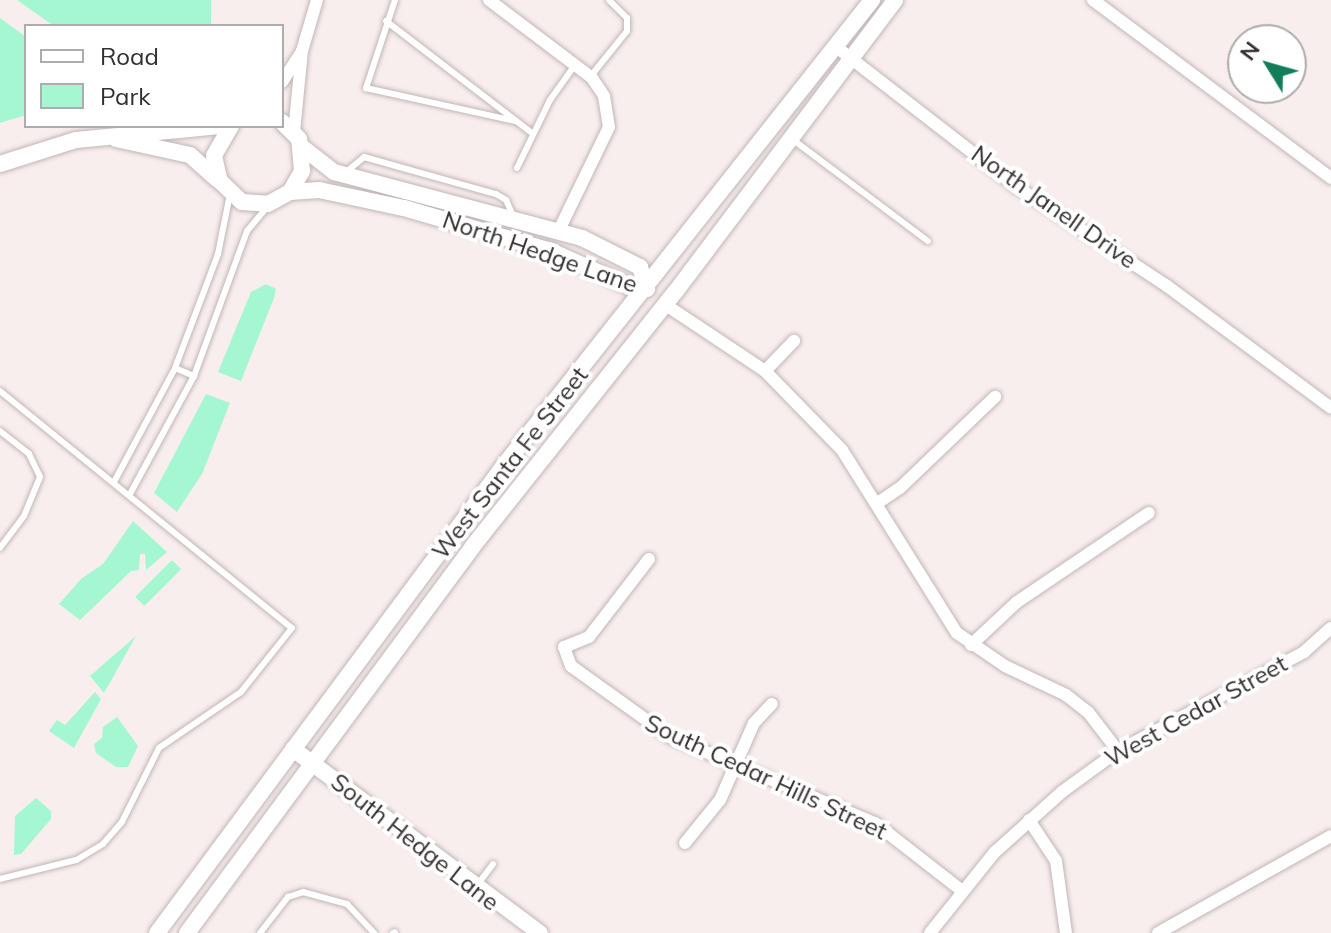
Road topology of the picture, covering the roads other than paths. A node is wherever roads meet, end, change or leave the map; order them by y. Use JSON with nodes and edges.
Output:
{"nodes":[{"id":1,"x":317,"y":0,"type":"edge"},
{"id":2,"x":395,"y":0,"type":"edge"},
{"id":3,"x":489,"y":0,"type":"edge"},
{"id":4,"x":609,"y":0,"type":"edge"},
{"id":5,"x":872,"y":0,"type":"edge"},
{"id":6,"x":895,"y":0,"type":"edge"},
{"id":7,"x":1093,"y":0,"type":"edge"},
{"id":8,"x":386,"y":21,"type":"junction"},
{"id":9,"x":835,"y":46,"type":"junction"},
{"id":10,"x":302,"y":51,"type":"junction"},
{"id":11,"x":851,"y":58,"type":"junction"},
{"id":12,"x":575,"y":65,"type":"junction"},
{"id":13,"x":590,"y":77,"type":"junction"},
{"id":14,"x":284,"y":79,"type":"edge"},
{"id":15,"x":515,"y":121,"type":"junction"},
{"id":16,"x":174,"y":128,"type":"edge"},
{"id":17,"x":230,"y":128,"type":"edge"},
{"id":18,"x":293,"y":134,"type":"edge"},
{"id":19,"x":533,"y":134,"type":"junction"},
{"id":20,"x":110,"y":138,"type":"junction"},
{"id":21,"x":792,"y":139,"type":"junction"},
{"id":22,"x":0,"y":164,"type":"edge"},
{"id":23,"x":517,"y":168,"type":"dead end"},
{"id":24,"x":1331,"y":178,"type":"edge"},
{"id":25,"x":225,"y":188,"type":"junction"},
{"id":26,"x":290,"y":192,"type":"junction"},
{"id":27,"x":272,"y":202,"type":"junction"},
{"id":28,"x":559,"y":230,"type":"junction"},
{"id":29,"x":928,"y":241,"type":"dead end"},
{"id":30,"x":647,"y":289,"type":"junction"},
{"id":31,"x":666,"y":305,"type":"junction"},
{"id":32,"x":794,"y":341,"type":"dead end"},
{"id":33,"x":175,"y":368,"type":"junction"},
{"id":34,"x":765,"y":371,"type":"junction"},
{"id":35,"x":194,"y":376,"type":"junction"},
{"id":36,"x":0,"y":391,"type":"edge"},
{"id":37,"x":995,"y":397,"type":"dead end"},
{"id":38,"x":1331,"y":408,"type":"edge"},
{"id":39,"x":0,"y":431,"type":"edge"},
{"id":40,"x":114,"y":482,"type":"junction"},
{"id":41,"x":130,"y":494,"type":"junction"},
{"id":42,"x":879,"y":502,"type":"junction"},
{"id":43,"x":1149,"y":513,"type":"dead end"},
{"id":44,"x":0,"y":548,"type":"edge"},
{"id":45,"x":649,"y":559,"type":"dead end"},
{"id":46,"x":1331,"y":628,"type":"edge"},
{"id":47,"x":971,"y":645,"type":"junction"},
{"id":48,"x":772,"y":704,"type":"dead end"},
{"id":49,"x":293,"y":749,"type":"junction"},
{"id":50,"x":1118,"y":751,"type":"junction"},
{"id":51,"x":735,"y":764,"type":"junction"},
{"id":52,"x":315,"y":765,"type":"junction"},
{"id":53,"x":1029,"y":820,"type":"junction"},
{"id":54,"x":1331,"y":836,"type":"edge"},
{"id":55,"x":685,"y":843,"type":"dead end"},
{"id":56,"x":493,"y":864,"type":"dead end"},
{"id":57,"x":0,"y":879,"type":"edge"},
{"id":58,"x":474,"y":889,"type":"junction"},
{"id":59,"x":961,"y":890,"type":"junction"},
{"id":60,"x":157,"y":933,"type":"edge"},
{"id":61,"x":187,"y":933,"type":"edge"},
{"id":62,"x":260,"y":933,"type":"edge"},
{"id":63,"x":374,"y":933,"type":"edge"},
{"id":64,"x":540,"y":933,"type":"edge"},
{"id":65,"x":930,"y":933,"type":"edge"},
{"id":66,"x":1066,"y":933,"type":"edge"},
{"id":67,"x":1158,"y":933,"type":"edge"}],
"edges":[{"from":1,"to":10,"type":"street"},
{"from":2,"to":8,"type":"lane"},
{"from":3,"to":12,"type":"street"},
{"from":4,"to":13,"type":"lane"},
{"from":5,"to":9,"type":"street","name":"West Santa Fe Street"},
{"from":6,"to":11,"type":"street","name":"West Santa Fe Street"},
{"from":7,"to":24,"type":"street"},
{"from":8,"to":15,"type":"lane"},
{"from":8,"to":15,"type":"lane"},
{"from":9,"to":11,"type":"street","name":"North Janell Drive"},
{"from":9,"to":30,"type":"street","name":"West Santa Fe Street"},
{"from":10,"to":14,"type":"street"},
{"from":10,"to":18,"type":"street"},
{"from":11,"to":21,"type":"street","name":"West Santa Fe Street"},
{"from":11,"to":38,"type":"street","name":"North Janell Drive"},
{"from":12,"to":13,"type":"street"},
{"from":12,"to":19,"type":"lane"},
{"from":13,"to":28,"type":"street"},
{"from":15,"to":19,"type":"lane"},
{"from":16,"to":20,"type":"street"},
{"from":17,"to":25,"type":"street"},
{"from":18,"to":26,"type":"street"},
{"from":18,"to":28,"type":"street","name":"North Hedge Lane"},
{"from":19,"to":23,"type":"lane"},
{"from":20,"to":22,"type":"street"},
{"from":20,"to":25,"type":"street"},
{"from":21,"to":29,"type":"lane"},
{"from":21,"to":31,"type":"street","name":"West Santa Fe Street"},
{"from":25,"to":27,"type":"street"},
{"from":25,"to":33,"type":"lane"},
{"from":26,"to":27,"type":"street"},
{"from":26,"to":30,"type":"street","name":"North Hedge Lane"},
{"from":27,"to":35,"type":"lane"},
{"from":28,"to":30,"type":"street","name":"North Hedge Lane"},
{"from":30,"to":31,"type":"street"},
{"from":30,"to":49,"type":"street","name":"West Santa Fe Street"},
{"from":31,"to":34,"type":"street"},
{"from":31,"to":52,"type":"street","name":"West Santa Fe Street"},
{"from":32,"to":34,"type":"street"},
{"from":33,"to":35,"type":"lane"},
{"from":33,"to":40,"type":"lane"},
{"from":34,"to":42,"type":"street"},
{"from":35,"to":41,"type":"lane"},
{"from":36,"to":40,"type":"lane"},
{"from":37,"to":42,"type":"street"},
{"from":39,"to":44,"type":"lane"},
{"from":40,"to":41,"type":"lane"},
{"from":41,"to":57,"type":"lane"},
{"from":42,"to":47,"type":"street"},
{"from":43,"to":47,"type":"street"},
{"from":45,"to":51,"type":"street","name":"South Cedar Hills Street"},
{"from":46,"to":50,"type":"street","name":"West Cedar Street"},
{"from":47,"to":50,"type":"street"},
{"from":48,"to":51,"type":"street"},
{"from":49,"to":52,"type":"street","name":"South Hedge Lane"},
{"from":49,"to":60,"type":"street","name":"West Santa Fe Street"},
{"from":50,"to":53,"type":"street","name":"West Cedar Street"},
{"from":51,"to":55,"type":"street"},
{"from":51,"to":59,"type":"street","name":"South Cedar Hills Street"},
{"from":52,"to":58,"type":"street","name":"South Hedge Lane"},
{"from":52,"to":61,"type":"street","name":"West Santa Fe Street"},
{"from":53,"to":59,"type":"street","name":"West Cedar Street"},
{"from":53,"to":66,"type":"street"},
{"from":54,"to":67,"type":"street"},
{"from":56,"to":58,"type":"lane"},
{"from":58,"to":64,"type":"street","name":"South Hedge Lane"},
{"from":59,"to":65,"type":"street","name":"West Cedar Street"},
{"from":62,"to":63,"type":"lane"}]}
